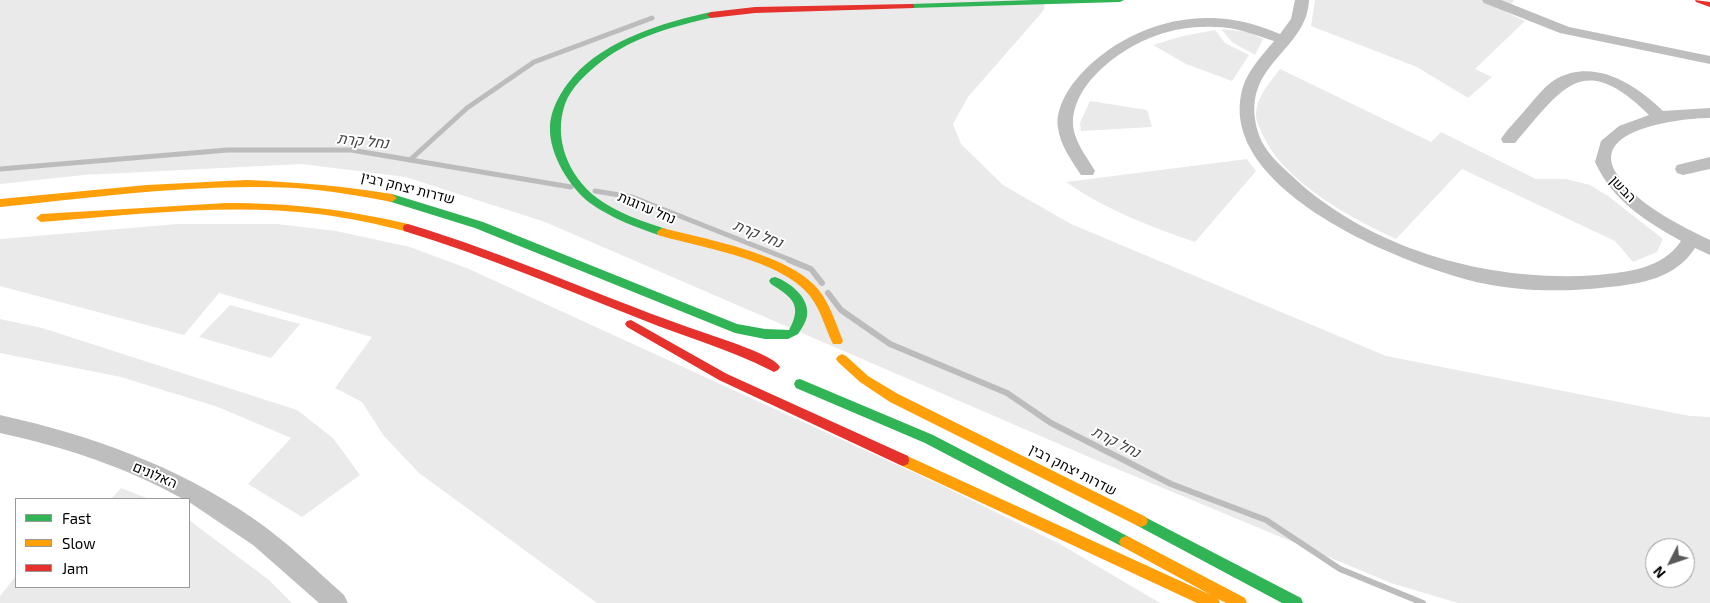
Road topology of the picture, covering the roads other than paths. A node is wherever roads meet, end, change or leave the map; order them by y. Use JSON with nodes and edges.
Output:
{"nodes":[{"id":1,"x":880,"y":0,"type":"edge"},
{"id":2,"x":1120,"y":0,"type":"edge"},
{"id":3,"x":1302,"y":0,"type":"edge"},
{"id":4,"x":1489,"y":0,"type":"edge"},
{"id":5,"x":1282,"y":40,"type":"junction"},
{"id":6,"x":1710,"y":60,"type":"edge"},
{"id":7,"x":561,"y":79,"type":"dead end"},
{"id":8,"x":1710,"y":113,"type":"edge"},
{"id":9,"x":1659,"y":116,"type":"junction"},
{"id":10,"x":1509,"y":139,"type":"dead end"},
{"id":11,"x":1710,"y":163,"type":"edge"},
{"id":12,"x":1683,"y":169,"type":"dead end"},
{"id":13,"x":1087,"y":171,"type":"dead end"},
{"id":14,"x":566,"y":190,"type":"dead end"},
{"id":15,"x":0,"y":203,"type":"edge"},
{"id":16,"x":29,"y":219,"type":"dead end"},
{"id":17,"x":1692,"y":238,"type":"junction"},
{"id":18,"x":678,"y":248,"type":"dead end"},
{"id":19,"x":1710,"y":248,"type":"edge"},
{"id":20,"x":525,"y":269,"type":"junction"},
{"id":21,"x":761,"y":275,"type":"dead end"},
{"id":22,"x":791,"y":332,"type":"junction"},
{"id":23,"x":837,"y":341,"type":"junction"},
{"id":24,"x":842,"y":359,"type":"junction"},
{"id":25,"x":835,"y":371,"type":"dead end"},
{"id":26,"x":786,"y":377,"type":"junction"},
{"id":27,"x":823,"y":381,"type":"dead end"},
{"id":28,"x":0,"y":424,"type":"edge"},
{"id":29,"x":336,"y":603,"type":"edge"},
{"id":30,"x":1213,"y":603,"type":"edge"},
{"id":31,"x":1240,"y":603,"type":"edge"},
{"id":32,"x":1296,"y":603,"type":"edge"}],
"edges":[{"from":1,"to":7,"type":"main road"},
{"from":2,"to":23,"type":"main road","name":"נחל ערוגות"},
{"from":3,"to":5,"type":"street"},
{"from":4,"to":6,"type":"street"},
{"from":5,"to":13,"type":"street"},
{"from":5,"to":17,"type":"street"},
{"from":8,"to":9,"type":"street","name":"הבשן"},
{"from":9,"to":10,"type":"street"},
{"from":9,"to":17,"type":"street","name":"הבשן"},
{"from":11,"to":12,"type":"street"},
{"from":14,"to":18,"type":"main road","name":"נחל ערוגות"},
{"from":15,"to":22,"type":"main road","name":"שדרות יצחק רבין"},
{"from":16,"to":20,"type":"main road"},
{"from":17,"to":19,"type":"street","name":"הבשן"},
{"from":20,"to":26,"type":"main road"},
{"from":20,"to":30,"type":"main road"},
{"from":21,"to":22,"type":"main road"},
{"from":22,"to":23,"type":"main road","name":"שדרות יצחק רבין"},
{"from":22,"to":26,"type":"main road"},
{"from":23,"to":24,"type":"main road","name":"נחל ערוגות"},
{"from":24,"to":25,"type":"main road"},
{"from":24,"to":32,"type":"main road","name":"שדרות יצחק רבין"},
{"from":26,"to":27,"type":"main road"},
{"from":26,"to":31,"type":"main road"},
{"from":28,"to":29,"type":"street","name":"האלונים"}]}
